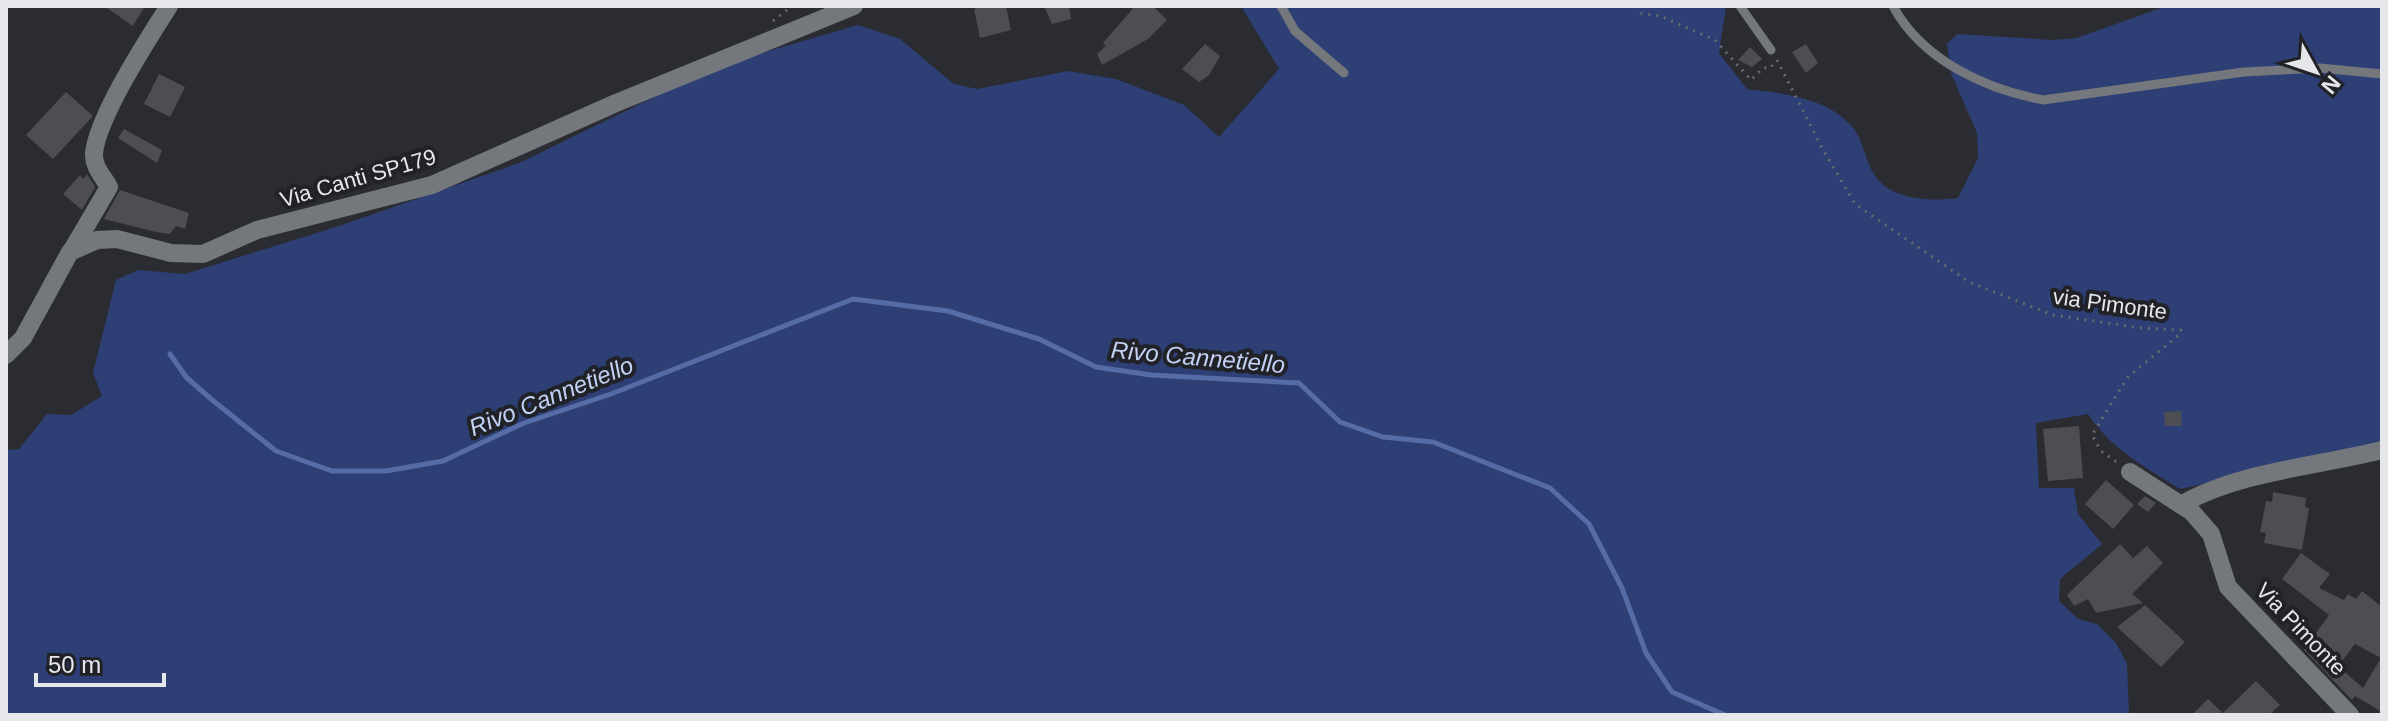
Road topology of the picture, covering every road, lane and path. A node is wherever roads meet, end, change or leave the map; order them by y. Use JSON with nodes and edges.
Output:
{"nodes":[{"id":1,"x":169,"y":6,"type":"edge"},
{"id":2,"x":854,"y":6,"type":"edge"},
{"id":3,"x":1281,"y":6,"type":"edge"},
{"id":4,"x":1636,"y":6,"type":"edge"},
{"id":5,"x":1740,"y":6,"type":"edge"},
{"id":6,"x":1893,"y":6,"type":"edge"},
{"id":7,"x":1771,"y":50,"type":"junction"},
{"id":8,"x":1344,"y":73,"type":"dead end"},
{"id":9,"x":2382,"y":74,"type":"edge"},
{"id":10,"x":70,"y":252,"type":"junction"},
{"id":11,"x":6,"y":355,"type":"edge"},
{"id":12,"x":2382,"y":450,"type":"edge"},
{"id":13,"x":2130,"y":472,"type":"joint"},
{"id":14,"x":2181,"y":505,"type":"junction"},
{"id":15,"x":2350,"y":715,"type":"edge"}],
"edges":[{"from":1,"to":10,"type":"street"},
{"from":2,"to":10,"type":"street","name":"Via Canti SP179"},
{"from":3,"to":8,"type":"lane"},
{"from":4,"to":7,"type":"path"},
{"from":5,"to":7,"type":"lane"},
{"from":6,"to":9,"type":"lane"},
{"from":7,"to":13,"type":"path","name":"via Pimonte"},
{"from":10,"to":11,"type":"street"},
{"from":12,"to":14,"type":"street"},
{"from":13,"to":14,"type":"street","name":"Via Pimonte"},
{"from":14,"to":15,"type":"street","name":"Via Pimonte"}]}
